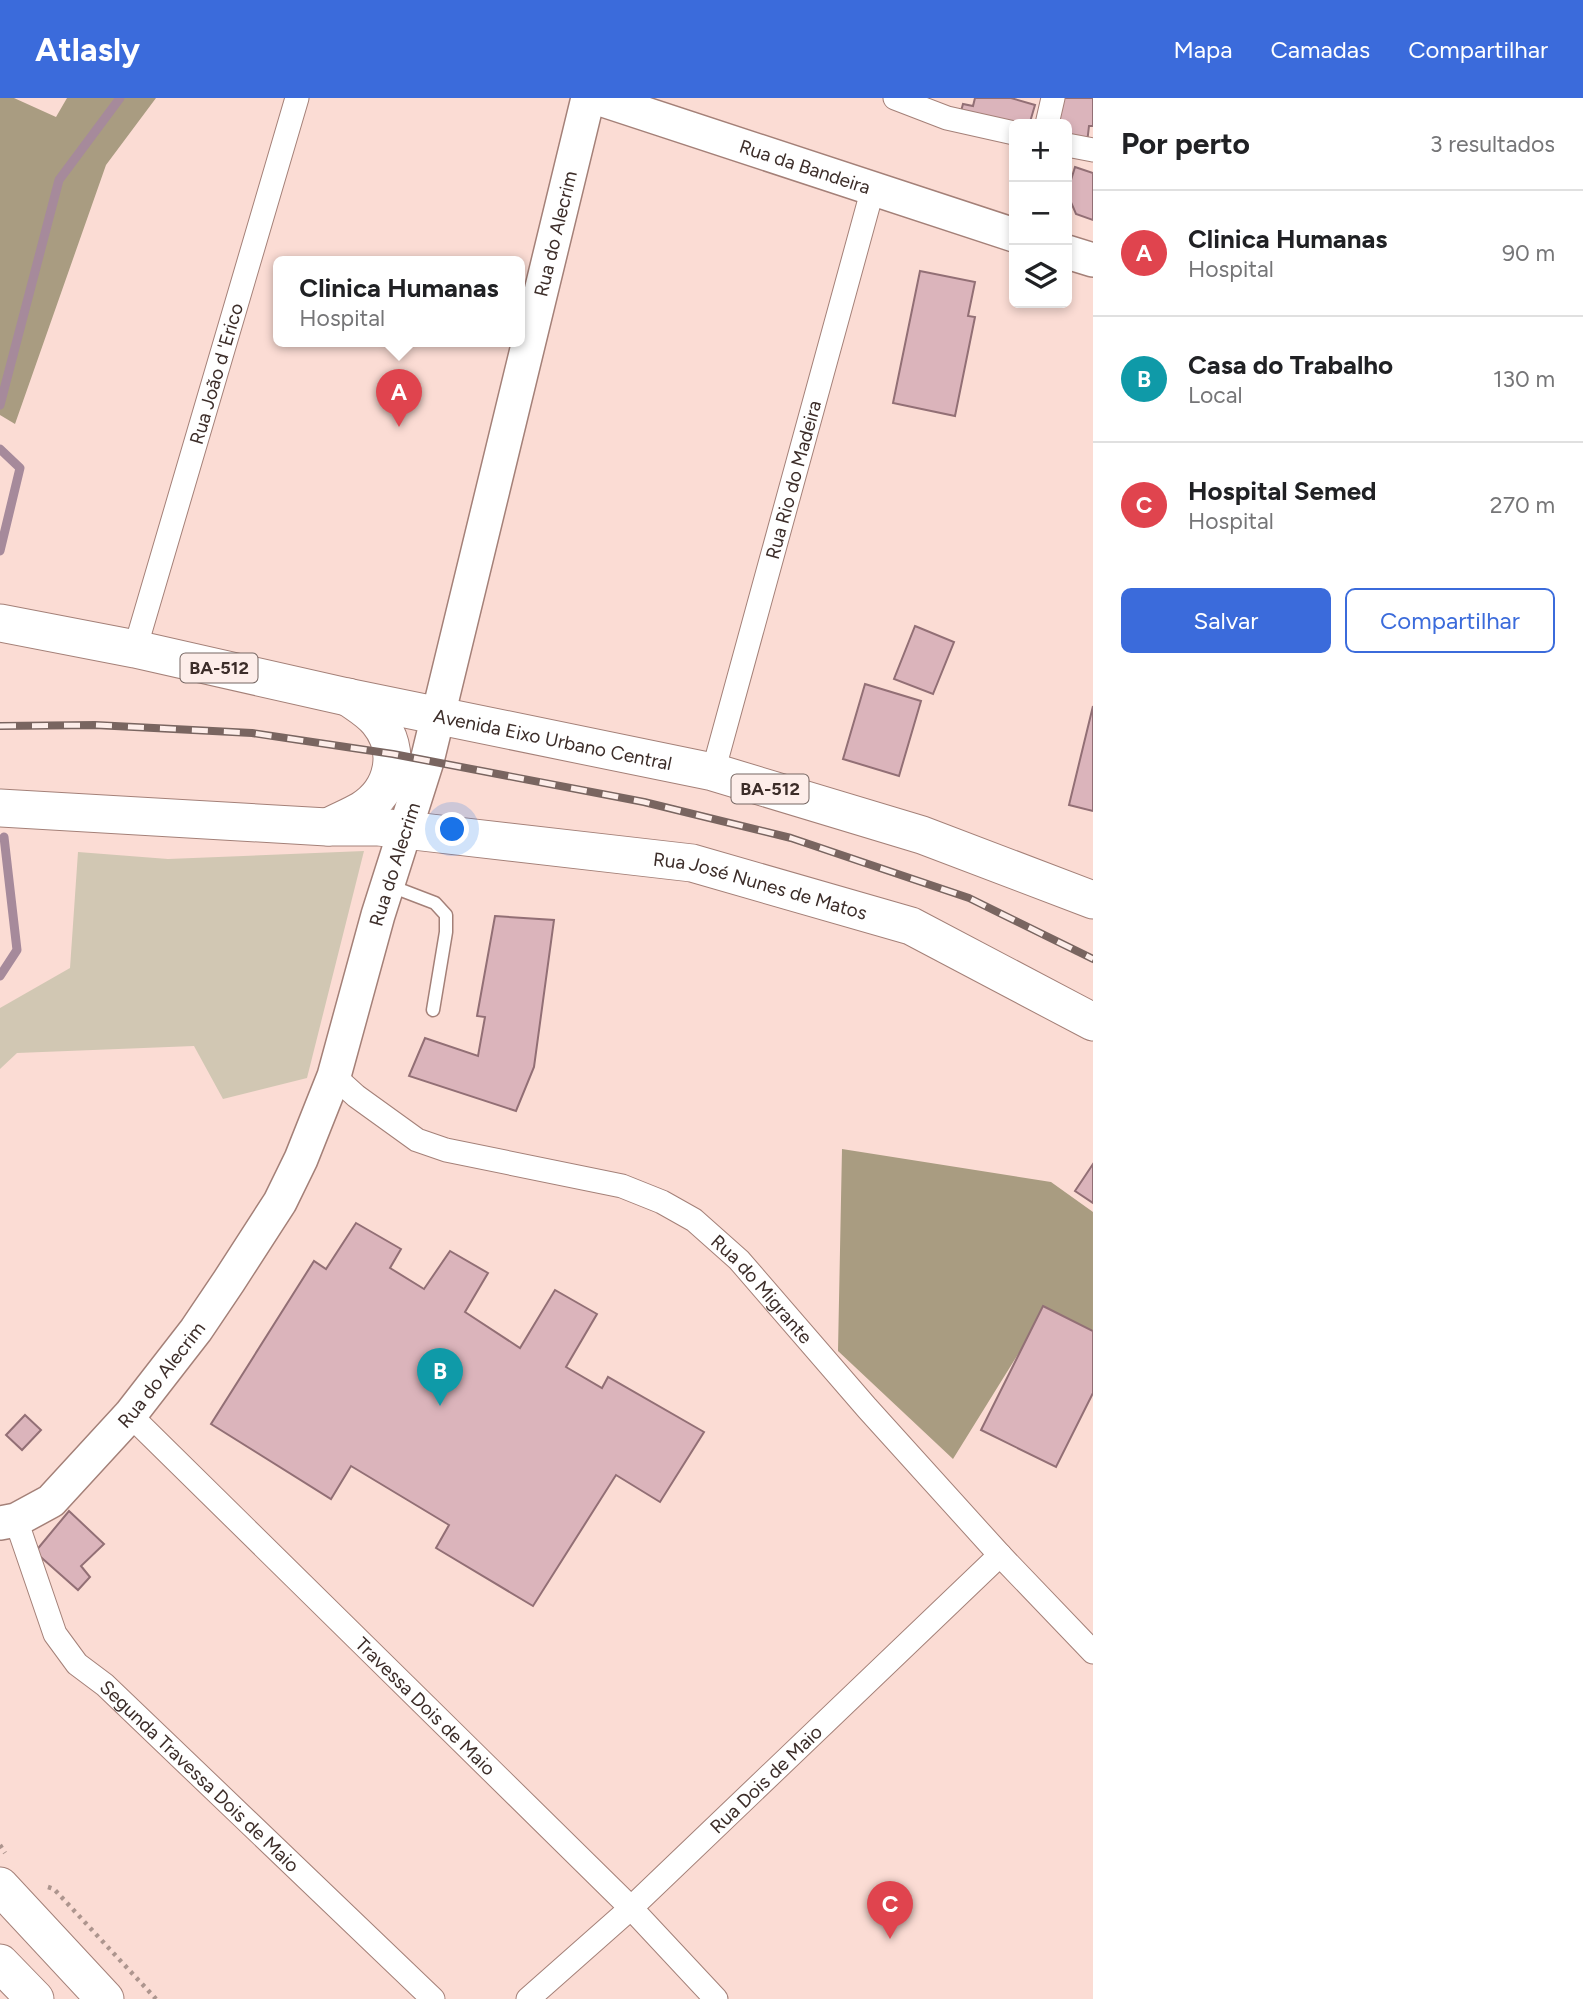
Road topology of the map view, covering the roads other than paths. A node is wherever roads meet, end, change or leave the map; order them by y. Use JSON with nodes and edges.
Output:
{"nodes":[{"id":1,"x":297,"y":98,"type":"edge"},
{"id":2,"x":588,"y":98,"type":"edge"},
{"id":3,"x":597,"y":98,"type":"edge"},
{"id":4,"x":895,"y":98,"type":"edge"},
{"id":5,"x":1054,"y":98,"type":"edge"},
{"id":6,"x":1048,"y":119,"type":"edge"},
{"id":7,"x":1009,"y":132,"type":"edge"},
{"id":8,"x":1072,"y":146,"type":"edge"},
{"id":9,"x":1093,"y":150,"type":"edge"},
{"id":10,"x":873,"y":188,"type":"junction"},
{"id":11,"x":1009,"y":232,"type":"edge"},
{"id":12,"x":1072,"y":254,"type":"edge"},
{"id":13,"x":1093,"y":260,"type":"edge"},
{"id":14,"x":0,"y":622,"type":"edge"},
{"id":15,"x":135,"y":649,"type":"junction"},
{"id":16,"x":347,"y":697,"type":"junction"},
{"id":17,"x":437,"y":715,"type":"junction"},
{"id":18,"x":713,"y":772,"type":"junction"},
{"id":19,"x":0,"y":808,"type":"edge"},
{"id":20,"x":327,"y":827,"type":"junction"},
{"id":21,"x":405,"y":829,"type":"junction"},
{"id":22,"x":388,"y":885,"type":"junction"},
{"id":23,"x":1093,"y":900,"type":"edge"},
{"id":24,"x":433,"y":1010,"type":"dead end"},
{"id":25,"x":1093,"y":1022,"type":"edge"},
{"id":26,"x":334,"y":1076,"type":"junction"},
{"id":27,"x":131,"y":1415,"type":"junction"},
{"id":28,"x":8,"y":1522,"type":"edge"},
{"id":29,"x":1000,"y":1555,"type":"junction"},
{"id":30,"x":1093,"y":1652,"type":"edge"},
{"id":31,"x":0,"y":1886,"type":"edge"},
{"id":32,"x":631,"y":1908,"type":"junction"},
{"id":33,"x":0,"y":1963,"type":"edge"},
{"id":34,"x":35,"y":1999,"type":"edge"},
{"id":35,"x":106,"y":1999,"type":"edge"},
{"id":36,"x":433,"y":1999,"type":"edge"},
{"id":37,"x":528,"y":1999,"type":"edge"},
{"id":38,"x":716,"y":1999,"type":"edge"}],
"edges":[{"from":1,"to":15,"type":"street","name":"Rua João d 'Erico"},
{"from":2,"to":17,"type":"main road","name":"Rua do Alecrim"},
{"from":3,"to":10,"type":"main road","name":"Rua da Bandeira"},
{"from":4,"to":7,"type":"street"},
{"from":5,"to":6,"type":"street"},
{"from":8,"to":9,"type":"street"},
{"from":10,"to":11,"type":"main road","name":"Rua da Bandeira"},
{"from":10,"to":18,"type":"street","name":"Rua Rio do Madeira"},
{"from":12,"to":13,"type":"main road"},
{"from":14,"to":15,"type":"main road","name":"Avenida Eixo Urbano Central","number":"BA-512"},
{"from":15,"to":16,"type":"main road","name":"Avenida Eixo Urbano Central","number":"BA-512"},
{"from":16,"to":17,"type":"main road","name":"Avenida Eixo Urbano Central","number":"BA-512"},
{"from":16,"to":20,"type":"main road"},
{"from":17,"to":18,"type":"main road","name":"Avenida Eixo Urbano Central","number":"BA-512"},
{"from":17,"to":21,"type":"main road","name":"Rua do Alecrim"},
{"from":18,"to":23,"type":"main road","name":"Avenida Eixo Urbano Central","number":"BA-512"},
{"from":19,"to":20,"type":"main road"},
{"from":20,"to":21,"type":"main road"},
{"from":21,"to":22,"type":"main road","name":"Rua do Alecrim"},
{"from":21,"to":25,"type":"main road","name":"Rua José Nunes de Matos"},
{"from":22,"to":24,"type":"lane"},
{"from":22,"to":26,"type":"main road","name":"Rua do Alecrim"},
{"from":26,"to":27,"type":"main road","name":"Rua do Alecrim"},
{"from":26,"to":29,"type":"street","name":"Rua do Migrante"},
{"from":27,"to":28,"type":"main road","name":"Rua do Alecrim"},
{"from":27,"to":32,"type":"street","name":"Travessa Dois de Maio"},
{"from":28,"to":36,"type":"street","name":"Segunda Travessa Dois de Maio"},
{"from":29,"to":30,"type":"street","name":"Rua do Migrante"},
{"from":29,"to":32,"type":"street","name":"Rua Dois de Maio"},
{"from":31,"to":35,"type":"main road"},
{"from":32,"to":37,"type":"street","name":"Rua Dois de Maio"},
{"from":32,"to":38,"type":"street","name":"Travessa Dois de Maio"},
{"from":33,"to":34,"type":"main road"}]}
